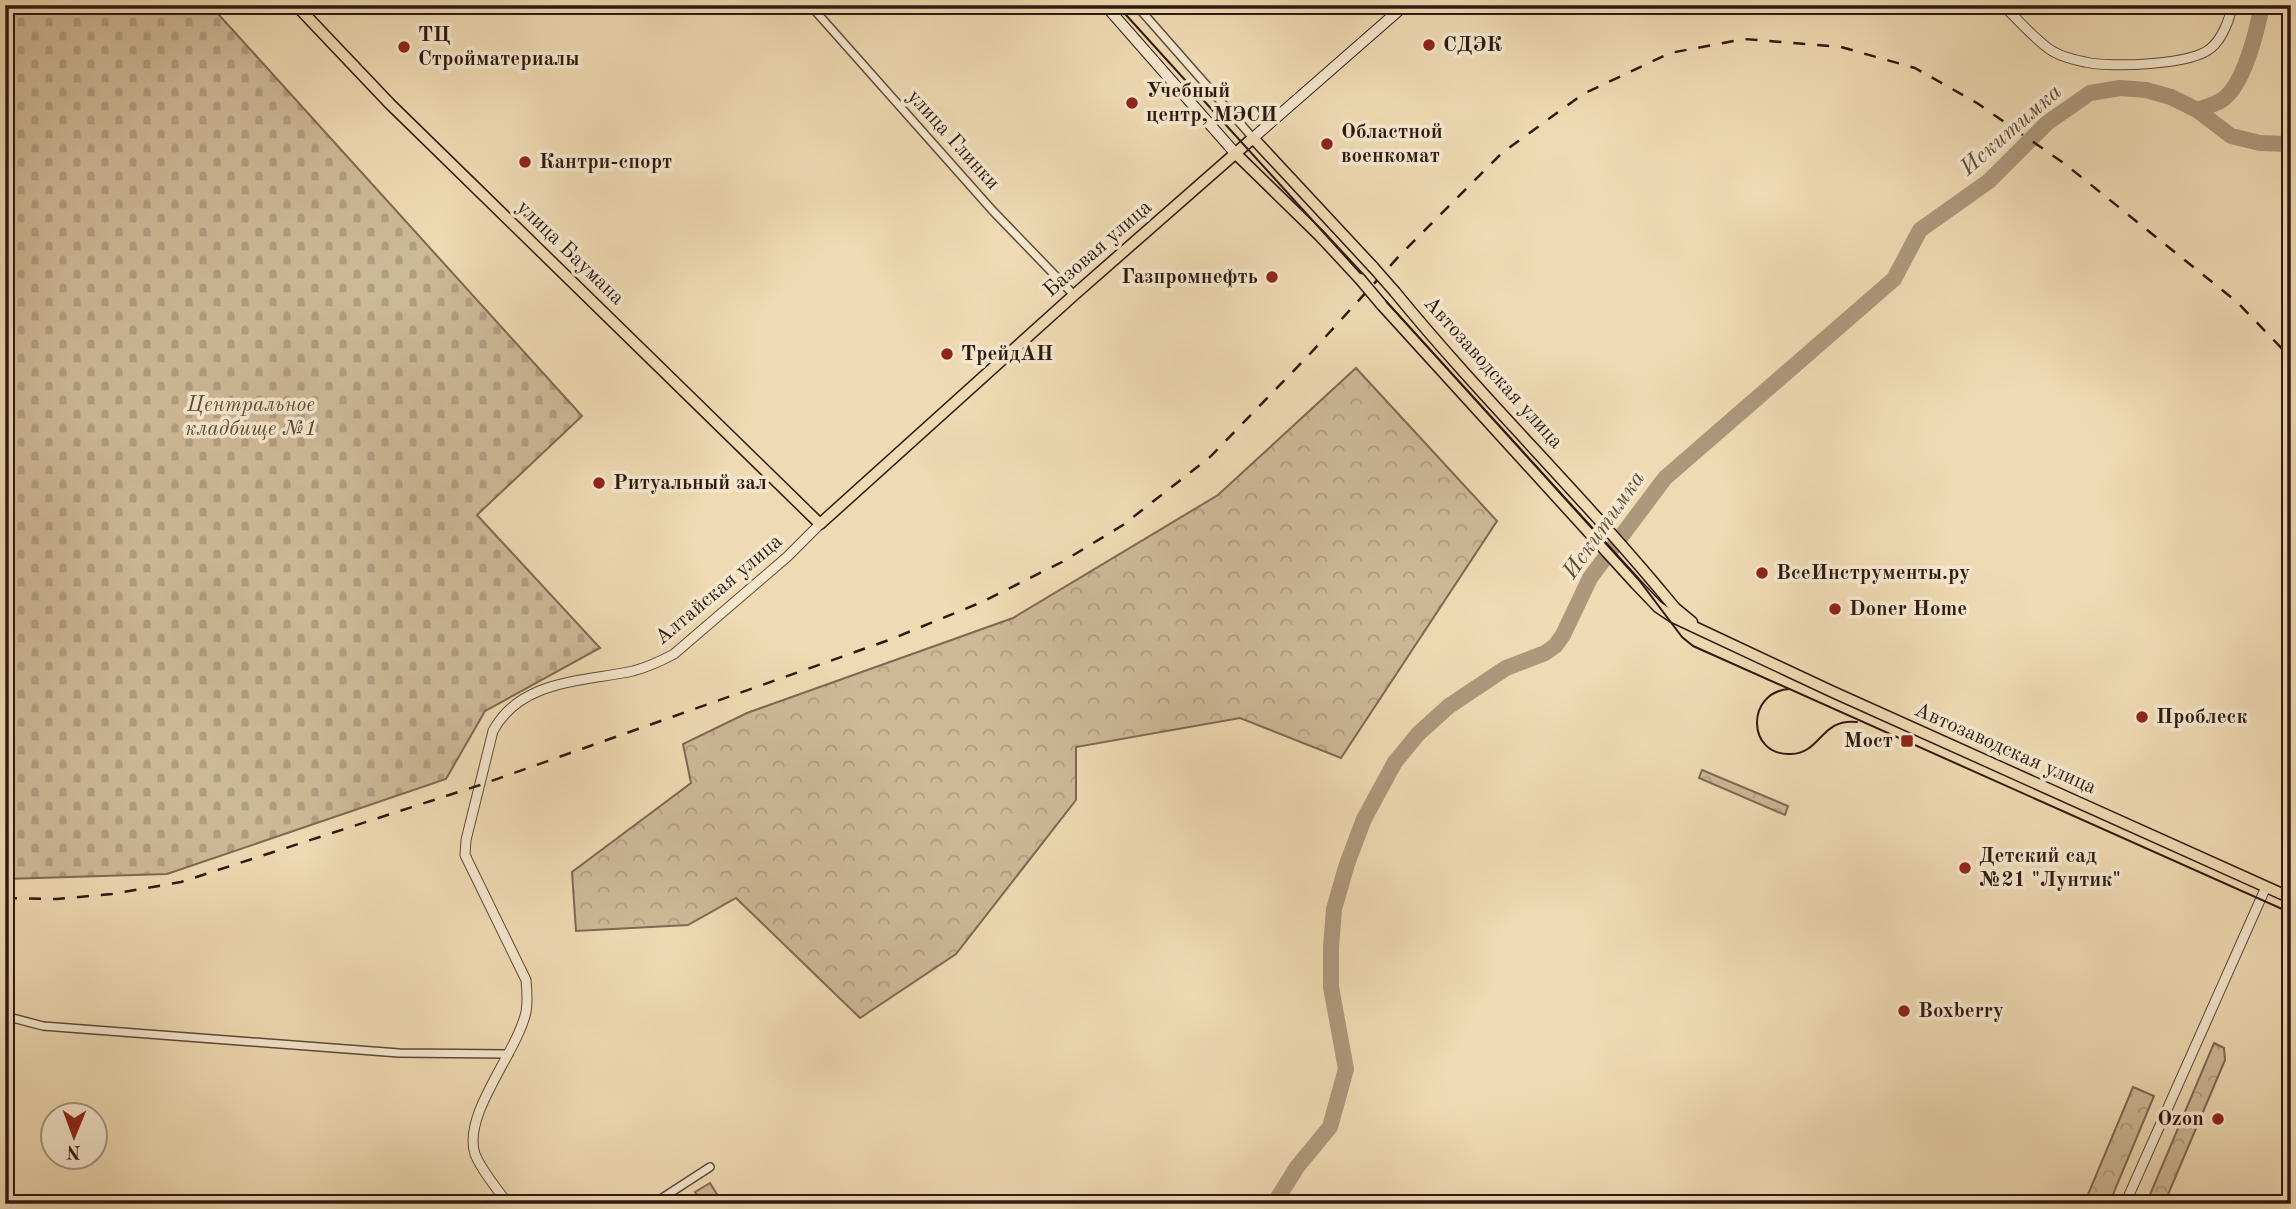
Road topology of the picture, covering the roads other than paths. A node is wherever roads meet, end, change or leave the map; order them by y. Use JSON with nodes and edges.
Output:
{"nodes":[{"id":1,"x":296,"y":5,"type":"edge"},
{"id":2,"x":810,"y":5,"type":"edge"},
{"id":3,"x":1105,"y":5,"type":"edge"},
{"id":4,"x":1136,"y":5,"type":"edge"},
{"id":5,"x":1405,"y":5,"type":"edge"},
{"id":6,"x":2003,"y":5,"type":"edge"},
{"id":7,"x":2232,"y":5,"type":"edge"},
{"id":8,"x":1253,"y":138,"type":"junction"},
{"id":9,"x":1235,"y":153,"type":"junction"},
{"id":10,"x":1074,"y":295,"type":"junction"},
{"id":11,"x":820,"y":524,"type":"junction"},
{"id":12,"x":1705,"y":632,"type":"junction"},
{"id":13,"x":2266,"y":887,"type":"junction"},
{"id":14,"x":2291,"y":898,"type":"edge"},
{"id":15,"x":5,"y":1016,"type":"edge"},
{"id":16,"x":509,"y":1054,"type":"junction"},
{"id":17,"x":709,"y":1167,"type":"dead end"},
{"id":18,"x":508,"y":1204,"type":"edge"},
{"id":19,"x":653,"y":1204,"type":"edge"},
{"id":20,"x":2125,"y":1204,"type":"edge"}],
"edges":[{"from":1,"to":11,"type":"main road","name":"улица Баумана"},
{"from":2,"to":10,"type":"street","name":"улица Глинки"},
{"from":3,"to":9,"type":"main road"},
{"from":4,"to":8,"type":"street"},
{"from":5,"to":8,"type":"main road","name":"Базовая улица"},
{"from":6,"to":7,"type":"street"},
{"from":8,"to":9,"type":"main road","name":"Базовая улица"},
{"from":8,"to":12,"type":"main road","name":"Автозаводская улица","bridge":true},
{"from":9,"to":10,"type":"main road","name":"Базовая улица"},
{"from":9,"to":12,"type":"main road","name":"Автозаводская улица","bridge":true},
{"from":10,"to":11,"type":"main road","name":"Базовая улица"},
{"from":11,"to":16,"type":"street","name":"Алтайская улица"},
{"from":12,"to":13,"type":"main road","name":"Автозаводская улица"},
{"from":13,"to":14,"type":"main road","name":"Автозаводская улица"},
{"from":13,"to":20,"type":"street"},
{"from":15,"to":16,"type":"street"},
{"from":16,"to":18,"type":"street","name":"Алтайская улица"},
{"from":17,"to":19,"type":"street"}]}
